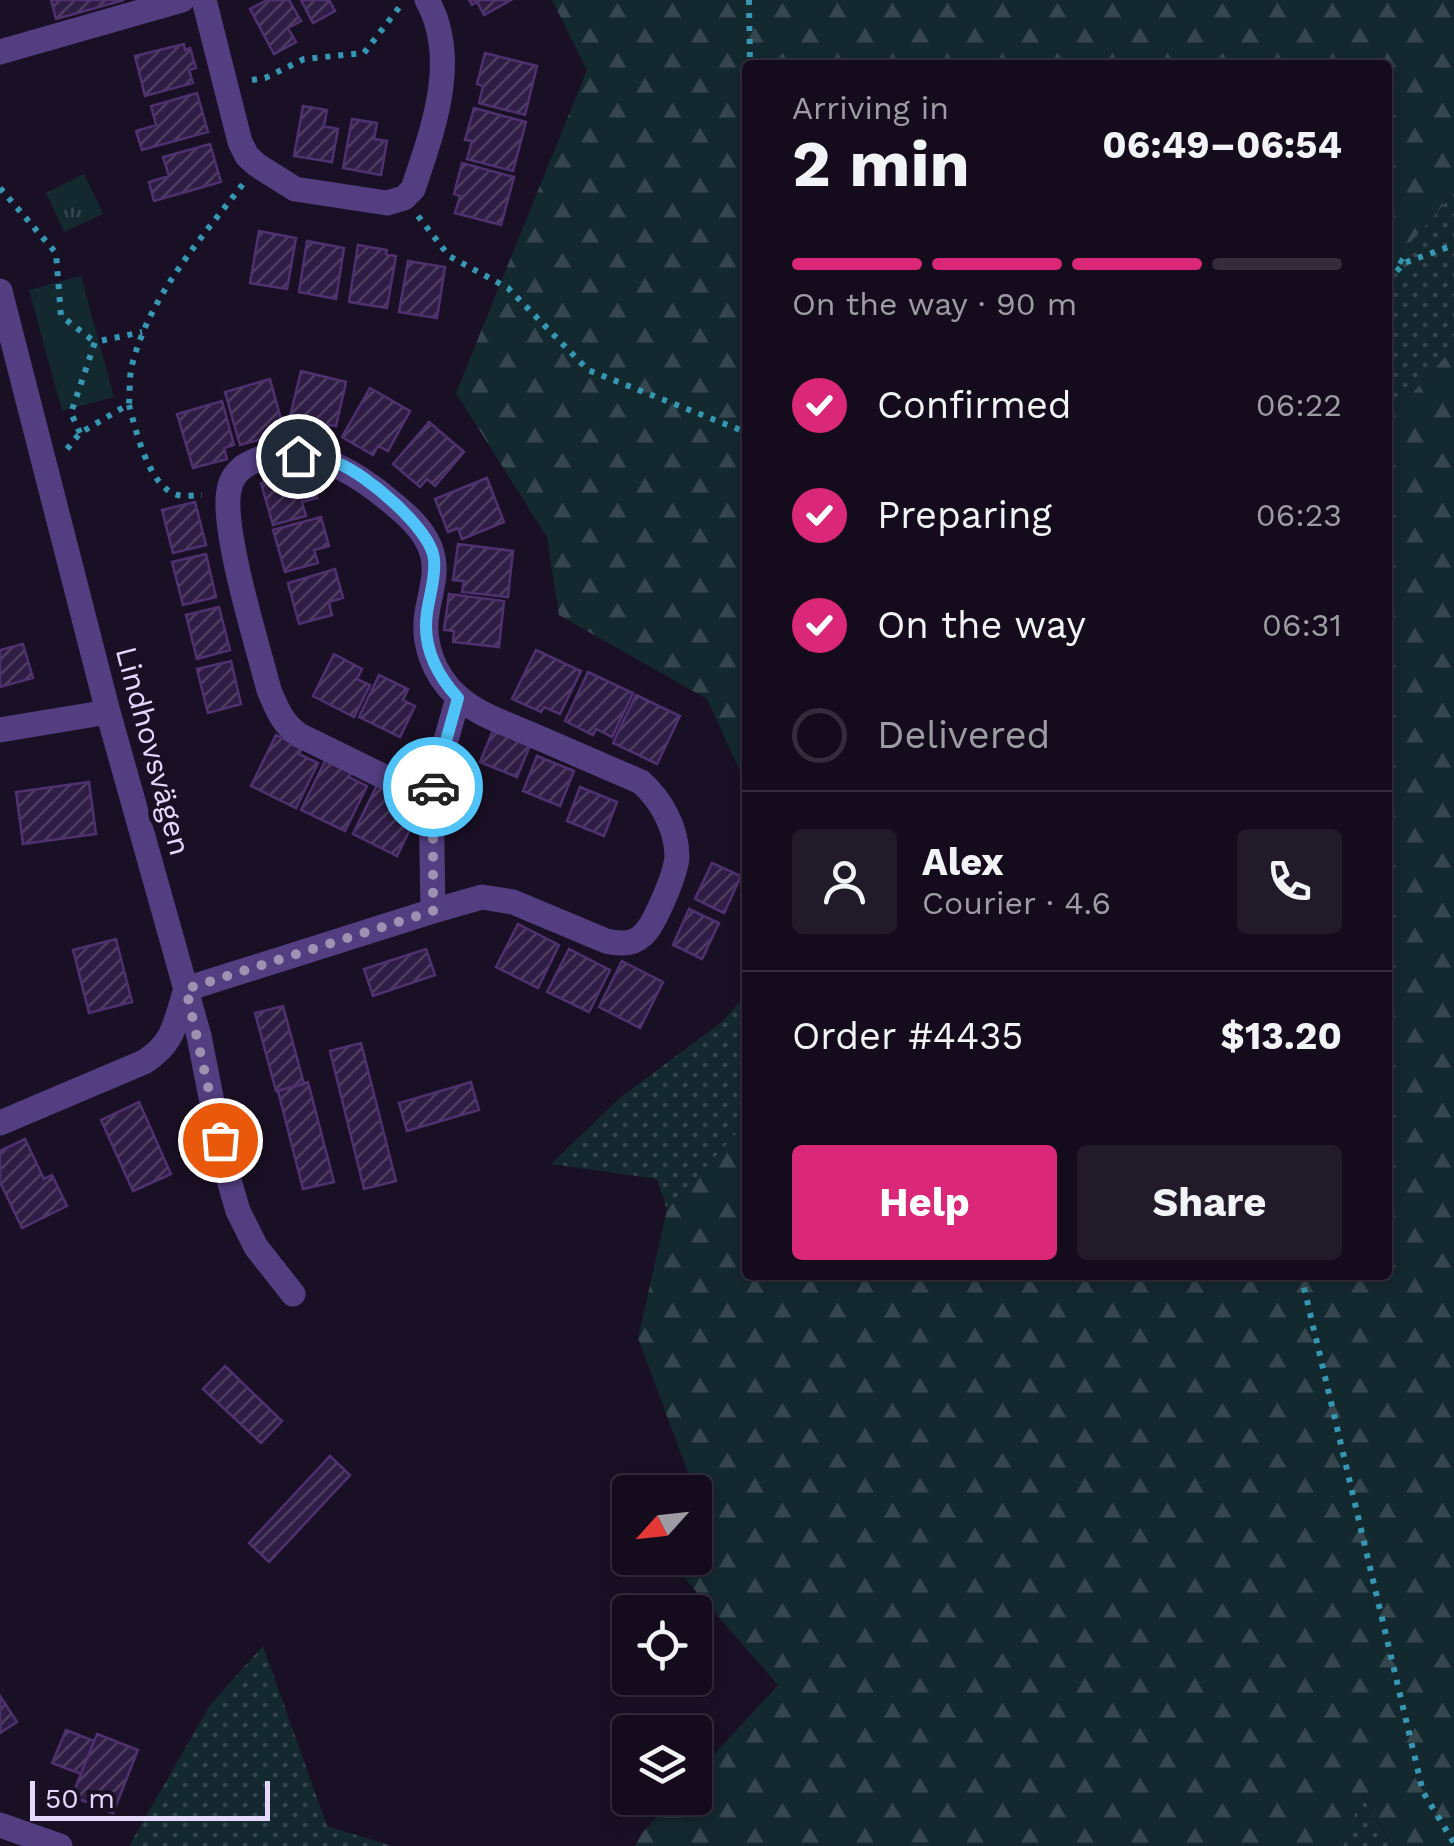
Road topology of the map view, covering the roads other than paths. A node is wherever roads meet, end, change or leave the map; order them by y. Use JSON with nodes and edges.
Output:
{"nodes":[{"id":1,"x":182,"y":0,"type":"edge"},
{"id":2,"x":204,"y":0,"type":"edge"},
{"id":3,"x":427,"y":0,"type":"edge"},
{"id":4,"x":0,"y":52,"type":"edge"},
{"id":5,"x":0,"y":291,"type":"edge"},
{"id":6,"x":458,"y":698,"type":"junction"},
{"id":7,"x":108,"y":712,"type":"junction"},
{"id":8,"x":0,"y":730,"type":"edge"},
{"id":9,"x":431,"y":793,"type":"junction"},
{"id":10,"x":433,"y":911,"type":"junction"},
{"id":11,"x":186,"y":989,"type":"junction"},
{"id":12,"x":0,"y":1124,"type":"edge"},
{"id":13,"x":293,"y":1294,"type":"dead end"},
{"id":14,"x":0,"y":1825,"type":"edge"},
{"id":15,"x":60,"y":1846,"type":"edge"}],
"edges":[{"from":1,"to":4,"type":"street"},
{"from":2,"to":3,"type":"street"},
{"from":5,"to":7,"type":"street","name":"Lindhovsvägen"},
{"from":6,"to":9,"type":"street"},
{"from":6,"to":9,"type":"street"},
{"from":6,"to":10,"type":"street"},
{"from":7,"to":8,"type":"street"},
{"from":7,"to":11,"type":"street","name":"Lindhovsvägen"},
{"from":9,"to":10,"type":"street"},
{"from":10,"to":11,"type":"street"},
{"from":11,"to":12,"type":"street"},
{"from":11,"to":13,"type":"street","name":"Lindhovsvägen"},
{"from":14,"to":15,"type":"street"}]}
